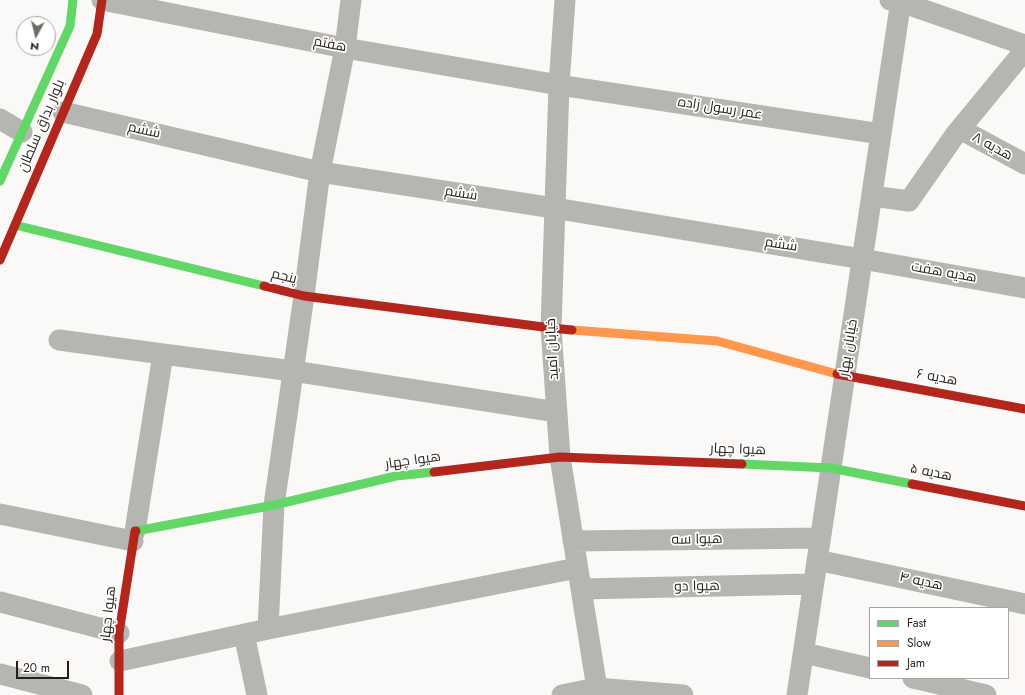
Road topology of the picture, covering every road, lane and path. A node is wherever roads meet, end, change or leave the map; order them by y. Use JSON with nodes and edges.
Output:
{"nodes":[{"id":1,"x":73,"y":0,"type":"edge"},
{"id":2,"x":102,"y":0,"type":"edge"},
{"id":3,"x":351,"y":0,"type":"edge"},
{"id":4,"x":565,"y":0,"type":"edge"},
{"id":5,"x":897,"y":1,"type":"edge"},
{"id":6,"x":1025,"y":44,"type":"edge"},
{"id":7,"x":345,"y":48,"type":"junction"},
{"id":8,"x":1025,"y":50,"type":"edge"},
{"id":9,"x":559,"y":85,"type":"junction"},
{"id":10,"x":63,"y":112,"type":"junction"},
{"id":11,"x":0,"y":119,"type":"edge"},
{"id":12,"x":960,"y":129,"type":"junction"},
{"id":13,"x":22,"y":132,"type":"junction"},
{"id":14,"x":881,"y":134,"type":"junction"},
{"id":15,"x":1025,"y":164,"type":"edge"},
{"id":16,"x":320,"y":172,"type":"junction"},
{"id":17,"x":0,"y":182,"type":"edge"},
{"id":18,"x":872,"y":196,"type":"junction"},
{"id":19,"x":554,"y":208,"type":"junction"},
{"id":20,"x":15,"y":225,"type":"junction"},
{"id":21,"x":862,"y":258,"type":"junction"},
{"id":22,"x":0,"y":260,"type":"edge"},
{"id":23,"x":1025,"y":288,"type":"edge"},
{"id":24,"x":304,"y":296,"type":"junction"},
{"id":25,"x":551,"y":328,"type":"junction"},
{"id":26,"x":59,"y":340,"type":"dead end"},
{"id":27,"x":163,"y":354,"type":"junction"},
{"id":28,"x":293,"y":371,"type":"junction"},
{"id":29,"x":845,"y":376,"type":"junction"},
{"id":30,"x":1025,"y":409,"type":"edge"},
{"id":31,"x":557,"y":412,"type":"junction"},
{"id":32,"x":560,"y":457,"type":"junction"},
{"id":33,"x":831,"y":468,"type":"junction"},
{"id":34,"x":274,"y":504,"type":"junction"},
{"id":35,"x":1025,"y":506,"type":"edge"},
{"id":36,"x":0,"y":514,"type":"edge"},
{"id":37,"x":134,"y":536,"type":"junction"},
{"id":38,"x":820,"y":538,"type":"junction"},
{"id":39,"x":573,"y":541,"type":"junction"},
{"id":40,"x":817,"y":560,"type":"junction"},
{"id":41,"x":577,"y":568,"type":"junction"},
{"id":42,"x":813,"y":584,"type":"junction"},
{"id":43,"x":581,"y":589,"type":"junction"},
{"id":44,"x":0,"y":602,"type":"edge"},
{"id":45,"x":1025,"y":604,"type":"edge"},
{"id":46,"x":268,"y":629,"type":"junction"},
{"id":47,"x":119,"y":633,"type":"junction"},
{"id":48,"x":244,"y":634,"type":"junction"},
{"id":49,"x":804,"y":652,"type":"junction"},
{"id":50,"x":120,"y":661,"type":"junction"},
{"id":51,"x":869,"y":668,"type":"edge"},
{"id":52,"x":0,"y":674,"type":"edge"},
{"id":53,"x":917,"y":679,"type":"edge"},
{"id":54,"x":597,"y":691,"type":"edge"},
{"id":55,"x":82,"y":695,"type":"edge"},
{"id":56,"x":119,"y":695,"type":"edge"},
{"id":57,"x":257,"y":695,"type":"edge"},
{"id":58,"x":562,"y":695,"type":"edge"},
{"id":59,"x":683,"y":695,"type":"edge"},
{"id":60,"x":797,"y":695,"type":"edge"},
{"id":61,"x":986,"y":695,"type":"edge"}],
"edges":[{"from":1,"to":13,"type":"street","name":"بلوار بداق سلطان"},
{"from":2,"to":7,"type":"street","name":"هفتم"},
{"from":2,"to":10,"type":"street","name":"بلوار بداق سلطان"},
{"from":3,"to":7,"type":"street"},
{"from":4,"to":9,"type":"street","name":"خیابان امید"},
{"from":5,"to":6,"type":"street"},
{"from":5,"to":14,"type":"street","name":"خیابان بهار"},
{"from":7,"to":9,"type":"street","name":"هفتم"},
{"from":7,"to":16,"type":"street"},
{"from":8,"to":12,"type":"street"},
{"from":9,"to":14,"type":"street","name":"عمر رسول زاده"},
{"from":9,"to":19,"type":"street","name":"خیابان امید"},
{"from":10,"to":16,"type":"street","name":"ششم"},
{"from":10,"to":20,"type":"street","name":"بلوار بداق سلطان"},
{"from":11,"to":13,"type":"street"},
{"from":12,"to":15,"type":"street","name":"هدیه ۸"},
{"from":12,"to":18,"type":"street"},
{"from":13,"to":17,"type":"street","name":"بلوار بداق سلطان"},
{"from":14,"to":18,"type":"street","name":"خیابان بهار"},
{"from":16,"to":19,"type":"street","name":"ششم"},
{"from":16,"to":24,"type":"street"},
{"from":18,"to":21,"type":"street","name":"خیابان بهار"},
{"from":19,"to":21,"type":"street","name":"ششم"},
{"from":19,"to":25,"type":"street","name":"خیابان امید"},
{"from":20,"to":22,"type":"street","name":"بلوار بداق سلطان"},
{"from":20,"to":24,"type":"street","name":"پنجم"},
{"from":21,"to":23,"type":"street","name":"هدیه هفت"},
{"from":21,"to":29,"type":"street","name":"خیابان بهار"},
{"from":24,"to":25,"type":"street","name":"پنجم"},
{"from":24,"to":28,"type":"street"},
{"from":25,"to":29,"type":"street","name":"پنجم"},
{"from":25,"to":31,"type":"street","name":"خیابان امید"},
{"from":26,"to":27,"type":"street"},
{"from":27,"to":28,"type":"street"},
{"from":27,"to":37,"type":"street"},
{"from":28,"to":31,"type":"street"},
{"from":28,"to":34,"type":"street"},
{"from":29,"to":30,"type":"street","name":"هدیه ۶"},
{"from":29,"to":33,"type":"street","name":"خیابان بهار"},
{"from":31,"to":32,"type":"street","name":"خیابان امید"},
{"from":32,"to":33,"type":"street","name":"هیوا چهار"},
{"from":32,"to":34,"type":"street","name":"هیوا چهار"},
{"from":32,"to":39,"type":"street","name":"خیابان امید"},
{"from":33,"to":35,"type":"street","name":"هدیه ۵"},
{"from":33,"to":38,"type":"street","name":"خیابان بهار"},
{"from":34,"to":37,"type":"street","name":"هیوا چهار"},
{"from":34,"to":46,"type":"street"},
{"from":36,"to":37,"type":"street"},
{"from":37,"to":47,"type":"street","name":"هیوا چهار"},
{"from":38,"to":39,"type":"street","name":"هیوا سه"},
{"from":38,"to":40,"type":"street","name":"خیابان بهار"},
{"from":39,"to":41,"type":"street","name":"خیابان امید"},
{"from":40,"to":42,"type":"street","name":"خیابان بهار"},
{"from":40,"to":45,"type":"street","name":"هدیه ۴"},
{"from":41,"to":43,"type":"street","name":"خیابان امید"},
{"from":41,"to":46,"type":"street"},
{"from":42,"to":43,"type":"street","name":"هیوا دو"},
{"from":42,"to":49,"type":"street","name":"خیابان بهار"},
{"from":43,"to":54,"type":"street","name":"خیابان امید"},
{"from":44,"to":47,"type":"street"},
{"from":46,"to":48,"type":"street"},
{"from":47,"to":50,"type":"street","name":"هیوا چهار"},
{"from":48,"to":50,"type":"street"},
{"from":48,"to":57,"type":"street"},
{"from":49,"to":51,"type":"street"},
{"from":49,"to":60,"type":"street","name":"خیابان بهار"},
{"from":50,"to":56,"type":"street","name":"هیوا چهار"},
{"from":52,"to":55,"type":"street"},
{"from":53,"to":61,"type":"street"},
{"from":54,"to":58,"type":"street"},
{"from":54,"to":59,"type":"street"}]}
